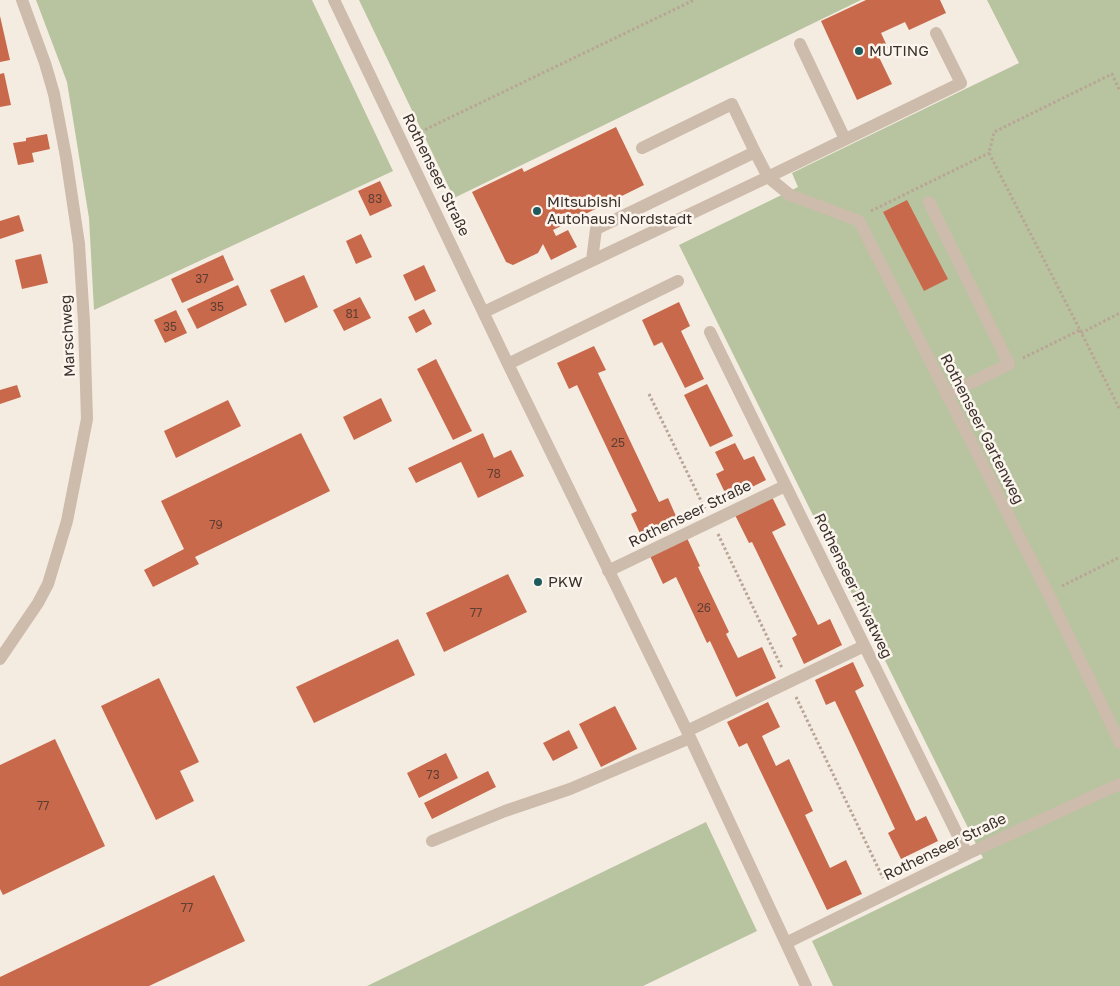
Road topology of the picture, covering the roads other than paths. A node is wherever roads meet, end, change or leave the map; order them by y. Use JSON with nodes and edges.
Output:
{"nodes":[{"id":1,"x":22,"y":0,"type":"edge"},
{"id":2,"x":334,"y":0,"type":"edge"},
{"id":3,"x":936,"y":33,"type":"dead end"},
{"id":4,"x":800,"y":44,"type":"dead end"},
{"id":5,"x":845,"y":139,"type":"junction"},
{"id":6,"x":642,"y":148,"type":"dead end"},
{"id":7,"x":756,"y":152,"type":"junction"},
{"id":8,"x":768,"y":177,"type":"junction"},
{"id":9,"x":929,"y":202,"type":"dead end"},
{"id":10,"x":592,"y":260,"type":"junction"},
{"id":11,"x":678,"y":281,"type":"dead end"},
{"id":12,"x":484,"y":312,"type":"junction"},
{"id":13,"x":710,"y":332,"type":"dead end"},
{"id":14,"x":508,"y":364,"type":"junction"},
{"id":15,"x":946,"y":395,"type":"junction"},
{"id":16,"x":785,"y":486,"type":"junction"},
{"id":17,"x":608,"y":570,"type":"junction"},
{"id":18,"x":864,"y":646,"type":"junction"},
{"id":19,"x":0,"y":659,"type":"edge"},
{"id":20,"x":688,"y":734,"type":"junction"},
{"id":21,"x":1120,"y":743,"type":"edge"},
{"id":22,"x":1120,"y":784,"type":"edge"},
{"id":23,"x":432,"y":841,"type":"dead end"},
{"id":24,"x":967,"y":854,"type":"junction"},
{"id":25,"x":786,"y":943,"type":"junction"},
{"id":26,"x":806,"y":986,"type":"edge"}],
"edges":[{"from":1,"to":19,"type":"street","name":"Marschweg"},
{"from":2,"to":12,"type":"street","name":"Rothenseer Straße"},
{"from":3,"to":5,"type":"street"},
{"from":4,"to":5,"type":"street"},
{"from":5,"to":8,"type":"street"},
{"from":6,"to":7,"type":"street"},
{"from":7,"to":8,"type":"street"},
{"from":7,"to":10,"type":"street"},
{"from":8,"to":10,"type":"street"},
{"from":8,"to":15,"type":"street","name":"Rothenseer Gartenweg"},
{"from":9,"to":15,"type":"street"},
{"from":10,"to":12,"type":"street"},
{"from":11,"to":14,"type":"street"},
{"from":12,"to":14,"type":"street","name":"Rothenseer Straße"},
{"from":13,"to":16,"type":"street","name":"Rothenseer Privatweg"},
{"from":14,"to":17,"type":"street","name":"Rothenseer Straße"},
{"from":15,"to":21,"type":"street","name":"Rothenseer Gartenweg"},
{"from":16,"to":17,"type":"street","name":"Rothenseer Straße"},
{"from":16,"to":18,"type":"street","name":"Rothenseer Privatweg"},
{"from":17,"to":20,"type":"street","name":"Rothenseer Straße"},
{"from":18,"to":20,"type":"street"},
{"from":18,"to":24,"type":"street","name":"Rothenseer Privatweg"},
{"from":20,"to":23,"type":"street"},
{"from":20,"to":25,"type":"street","name":"Rothenseer Straße"},
{"from":22,"to":24,"type":"street","name":"Rothenseer Straße"},
{"from":24,"to":25,"type":"street","name":"Rothenseer Straße"},
{"from":25,"to":26,"type":"street","name":"Rothenseer Straße"}]}
